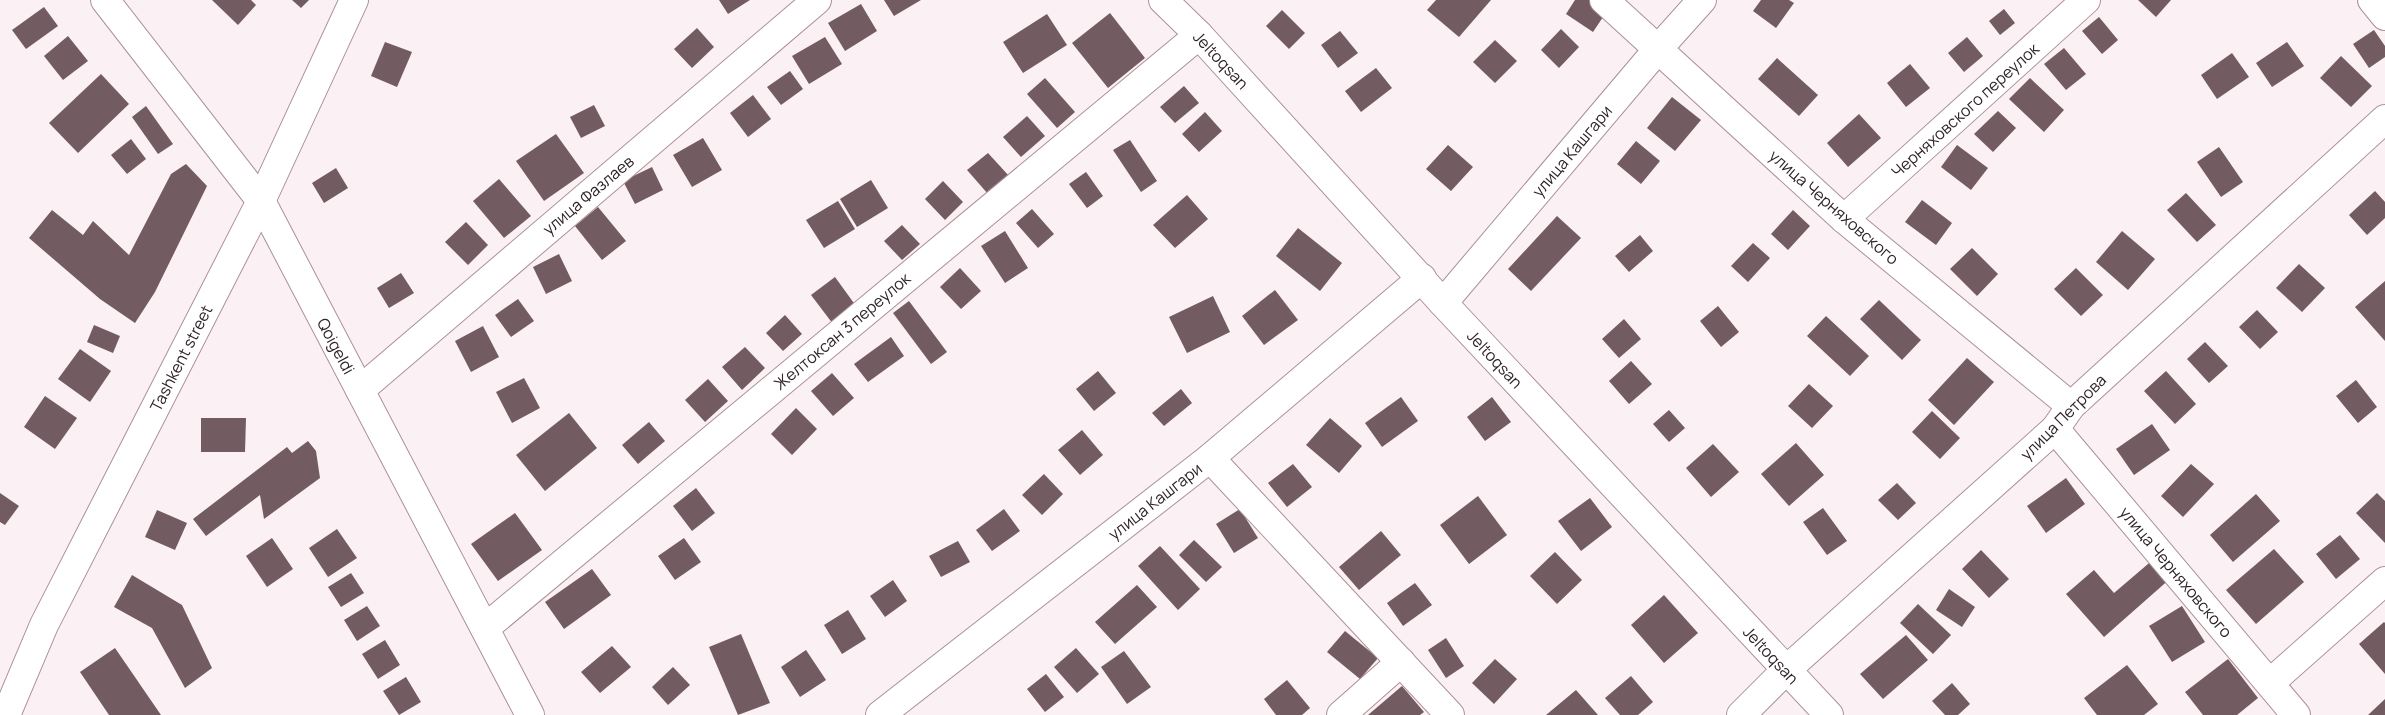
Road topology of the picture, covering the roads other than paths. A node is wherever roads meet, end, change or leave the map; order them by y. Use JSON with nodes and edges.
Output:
{"nodes":[{"id":1,"x":105,"y":0,"type":"edge"},
{"id":2,"x":354,"y":0,"type":"edge"},
{"id":3,"x":817,"y":0,"type":"edge"},
{"id":4,"x":1163,"y":0,"type":"edge"},
{"id":5,"x":1604,"y":0,"type":"edge"},
{"id":6,"x":1702,"y":0,"type":"edge"},
{"id":7,"x":2086,"y":0,"type":"edge"},
{"id":8,"x":2372,"y":0,"type":"edge"},
{"id":9,"x":2385,"y":16,"type":"edge"},
{"id":10,"x":1199,"y":35,"type":"junction"},
{"id":11,"x":1658,"y":49,"type":"junction"},
{"id":12,"x":2385,"y":119,"type":"edge"},
{"id":13,"x":261,"y":201,"type":"junction"},
{"id":14,"x":1844,"y":219,"type":"junction"},
{"id":15,"x":1422,"y":278,"type":"junction"},
{"id":16,"x":1443,"y":303,"type":"junction"},
{"id":17,"x":360,"y":390,"type":"junction"},
{"id":18,"x":2071,"y":406,"type":"junction"},
{"id":19,"x":2055,"y":429,"type":"junction"},
{"id":20,"x":1210,"y":458,"type":"junction"},
{"id":21,"x":2385,"y":581,"type":"edge"},
{"id":22,"x":485,"y":628,"type":"junction"},
{"id":23,"x":1400,"y":662,"type":"junction"},
{"id":24,"x":1785,"y":671,"type":"junction"},
{"id":25,"x":2270,"y":682,"type":"junction"},
{"id":26,"x":6,"y":715,"type":"edge"},
{"id":27,"x":530,"y":715,"type":"edge"},
{"id":28,"x":880,"y":715,"type":"edge"},
{"id":29,"x":1341,"y":715,"type":"edge"},
{"id":30,"x":1450,"y":715,"type":"edge"},
{"id":31,"x":1741,"y":715,"type":"edge"},
{"id":32,"x":1829,"y":715,"type":"edge"},
{"id":33,"x":2296,"y":715,"type":"edge"}],
"edges":[{"from":1,"to":13,"type":"street","name":"Qoigeldi"},
{"from":2,"to":13,"type":"street","name":"Tashkent street"},
{"from":3,"to":17,"type":"street","name":"улица Фазлаев"},
{"from":4,"to":10,"type":"street","name":"Jeltoqsan"},
{"from":5,"to":11,"type":"street","name":"улица Черняховского"},
{"from":6,"to":11,"type":"street","name":"улица Кашгари"},
{"from":7,"to":14,"type":"street","name":"Черняховского переулок"},
{"from":8,"to":9,"type":"street"},
{"from":10,"to":15,"type":"street","name":"Jeltoqsan"},
{"from":10,"to":22,"type":"street","name":"Желтоксан 3 переулок"},
{"from":11,"to":14,"type":"street","name":"улица Черняховского"},
{"from":11,"to":16,"type":"street","name":"улица Кашгари"},
{"from":12,"to":18,"type":"street","name":"улица Петрова"},
{"from":13,"to":17,"type":"street","name":"Qoigeldi"},
{"from":13,"to":26,"type":"street","name":"Tashkent street"},
{"from":14,"to":18,"type":"street","name":"улица Черняховского"},
{"from":15,"to":16,"type":"street","name":"Jeltoqsan"},
{"from":15,"to":20,"type":"street","name":"улица Кашгари"},
{"from":16,"to":24,"type":"street","name":"Jeltoqsan"},
{"from":17,"to":22,"type":"street","name":"Qoigeldi"},
{"from":18,"to":19,"type":"street","name":"улица Петрова"},
{"from":19,"to":24,"type":"street","name":"улица Петрова"},
{"from":19,"to":25,"type":"street","name":"улица Черняховского"},
{"from":20,"to":23,"type":"street"},
{"from":20,"to":28,"type":"street","name":"улица Кашгари"},
{"from":21,"to":25,"type":"street"},
{"from":22,"to":27,"type":"street","name":"Qoigeldi"},
{"from":23,"to":29,"type":"street"},
{"from":23,"to":30,"type":"street"},
{"from":24,"to":31,"type":"street","name":"улица Петрова"},
{"from":24,"to":32,"type":"street","name":"Jeltoqsan"},
{"from":25,"to":33,"type":"street","name":"улица Черняховского"}]}
